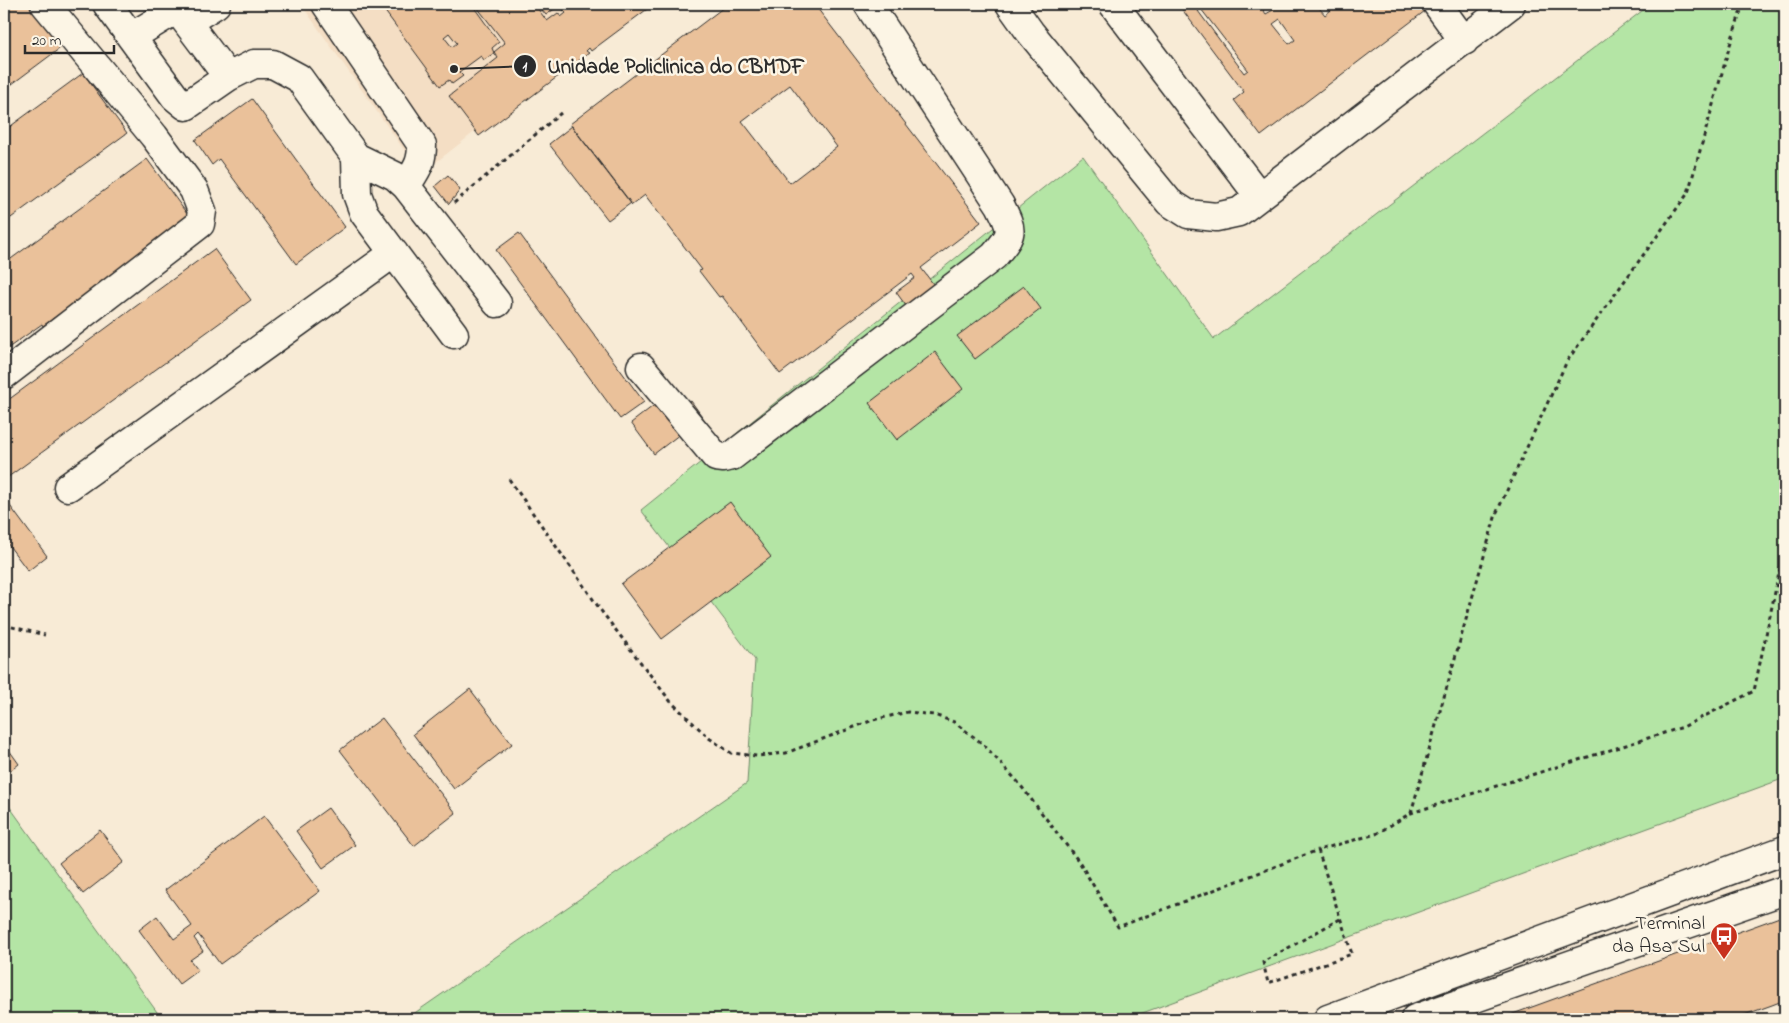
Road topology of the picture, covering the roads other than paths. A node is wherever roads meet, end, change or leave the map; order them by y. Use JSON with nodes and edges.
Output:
{"nodes":[{"id":1,"x":45,"y":4,"type":"edge"},
{"id":2,"x":107,"y":4,"type":"edge"},
{"id":3,"x":216,"y":4,"type":"edge"},
{"id":4,"x":326,"y":4,"type":"edge"},
{"id":5,"x":868,"y":4,"type":"edge"},
{"id":6,"x":1010,"y":4,"type":"edge"},
{"id":7,"x":1114,"y":4,"type":"edge"},
{"id":8,"x":1437,"y":4,"type":"edge"},
{"id":9,"x":1512,"y":4,"type":"edge"},
{"id":10,"x":179,"y":12,"type":"edge"},
{"id":11,"x":131,"y":37,"type":"junction"},
{"id":12,"x":1464,"y":40,"type":"junction"},
{"id":13,"x":228,"y":76,"type":"junction"},
{"id":14,"x":186,"y":106,"type":"junction"},
{"id":15,"x":154,"y":136,"type":"junction"},
{"id":16,"x":356,"y":157,"type":"junction"},
{"id":17,"x":406,"y":186,"type":"junction"},
{"id":18,"x":1259,"y":196,"type":"junction"},
{"id":19,"x":394,"y":253,"type":"junction"},
{"id":20,"x":497,"y":303,"type":"dead end"},
{"id":21,"x":454,"y":334,"type":"dead end"},
{"id":22,"x":641,"y":367,"type":"dead end"},
{"id":23,"x":4,"y":375,"type":"edge"},
{"id":24,"x":68,"y":487,"type":"dead end"},
{"id":25,"x":1785,"y":850,"type":"edge"},
{"id":26,"x":1785,"y":890,"type":"edge"},
{"id":27,"x":1328,"y":1019,"type":"edge"},
{"id":28,"x":1415,"y":1019,"type":"edge"}],
"edges":[{"from":1,"to":15,"type":"street"},
{"from":2,"to":11,"type":"street"},
{"from":3,"to":10,"type":"street"},
{"from":4,"to":17,"type":"street"},
{"from":5,"to":22,"type":"street"},
{"from":6,"to":18,"type":"street"},
{"from":7,"to":18,"type":"street"},
{"from":8,"to":12,"type":"street"},
{"from":9,"to":12,"type":"street"},
{"from":10,"to":11,"type":"street"},
{"from":10,"to":13,"type":"street"},
{"from":11,"to":14,"type":"street"},
{"from":12,"to":18,"type":"street"},
{"from":13,"to":14,"type":"street"},
{"from":13,"to":16,"type":"street"},
{"from":14,"to":15,"type":"street"},
{"from":15,"to":23,"type":"street"},
{"from":16,"to":17,"type":"street"},
{"from":16,"to":19,"type":"street"},
{"from":17,"to":20,"type":"street"},
{"from":19,"to":21,"type":"street"},
{"from":19,"to":24,"type":"street"},
{"from":25,"to":27,"type":"street"},
{"from":26,"to":28,"type":"street"}]}
